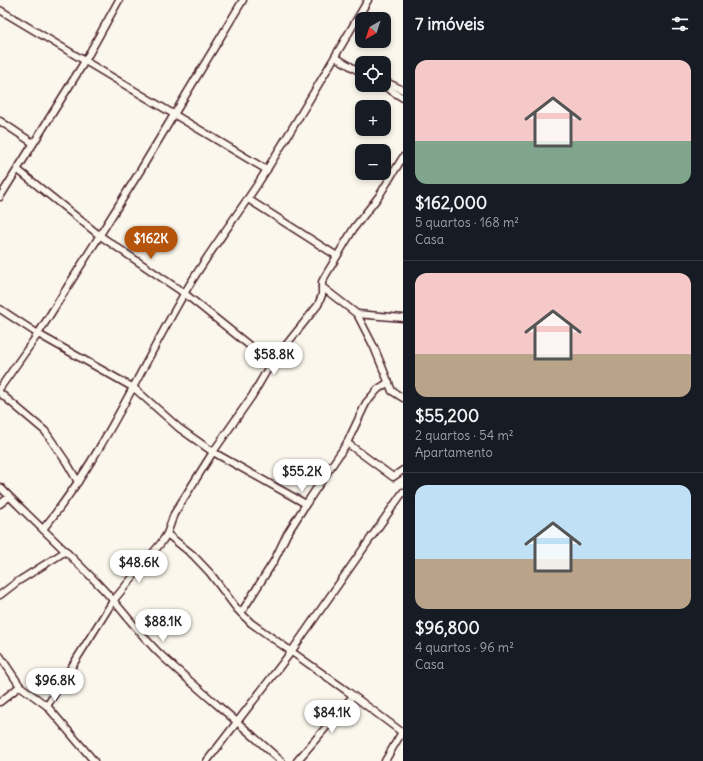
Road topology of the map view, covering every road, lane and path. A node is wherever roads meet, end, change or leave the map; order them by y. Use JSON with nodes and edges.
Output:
{"nodes":[{"id":1,"x":119,"y":0,"type":"edge"},
{"id":2,"x":242,"y":0,"type":"edge"},
{"id":3,"x":368,"y":0,"type":"edge"},
{"id":4,"x":0,"y":10,"type":"edge"},
{"id":5,"x":335,"y":57,"type":"junction"},
{"id":6,"x":85,"y":61,"type":"junction"},
{"id":7,"x":355,"y":69,"type":"edge"},
{"id":8,"x":391,"y":84,"type":"edge"},
{"id":9,"x":403,"y":90,"type":"edge"},
{"id":10,"x":391,"y":91,"type":"edge"},
{"id":11,"x":403,"y":98,"type":"edge"},
{"id":12,"x":174,"y":114,"type":"junction"},
{"id":13,"x":0,"y":121,"type":"edge"},
{"id":14,"x":33,"y":143,"type":"junction"},
{"id":15,"x":403,"y":157,"type":"edge"},
{"id":16,"x":18,"y":170,"type":"junction"},
{"id":17,"x":267,"y":170,"type":"junction"},
{"id":18,"x":0,"y":197,"type":"edge"},
{"id":19,"x":248,"y":199,"type":"junction"},
{"id":20,"x":99,"y":235,"type":"junction"},
{"id":21,"x":337,"y":256,"type":"junction"},
{"id":22,"x":322,"y":287,"type":"junction"},
{"id":23,"x":184,"y":293,"type":"junction"},
{"id":24,"x":0,"y":309,"type":"edge"},
{"id":25,"x":357,"y":314,"type":"junction"},
{"id":26,"x":403,"y":318,"type":"edge"},
{"id":27,"x":38,"y":334,"type":"junction"},
{"id":28,"x":270,"y":366,"type":"junction"},
{"id":29,"x":388,"y":382,"type":"junction"},
{"id":30,"x":0,"y":388,"type":"edge"},
{"id":31,"x":134,"y":388,"type":"junction"},
{"id":32,"x":0,"y":392,"type":"edge"},
{"id":33,"x":403,"y":398,"type":"edge"},
{"id":34,"x":347,"y":443,"type":"junction"},
{"id":35,"x":213,"y":452,"type":"junction"},
{"id":36,"x":403,"y":470,"type":"edge"},
{"id":37,"x":78,"y":482,"type":"junction"},
{"id":38,"x":0,"y":487,"type":"edge"},
{"id":39,"x":403,"y":492,"type":"edge"},
{"id":40,"x":9,"y":497,"type":"junction"},
{"id":41,"x":0,"y":504,"type":"edge"},
{"id":42,"x":306,"y":504,"type":"junction"},
{"id":43,"x":43,"y":529,"type":"junction"},
{"id":44,"x":167,"y":534,"type":"junction"},
{"id":45,"x":66,"y":552,"type":"junction"},
{"id":46,"x":0,"y":595,"type":"edge"},
{"id":47,"x":113,"y":601,"type":"junction"},
{"id":48,"x":241,"y":613,"type":"junction"},
{"id":49,"x":291,"y":652,"type":"junction"},
{"id":50,"x":0,"y":656,"type":"edge"},
{"id":51,"x":20,"y":686,"type":"junction"},
{"id":52,"x":353,"y":696,"type":"junction"},
{"id":53,"x":0,"y":702,"type":"edge"},
{"id":54,"x":47,"y":706,"type":"junction"},
{"id":55,"x":238,"y":721,"type":"junction"},
{"id":56,"x":402,"y":733,"type":"edge"},
{"id":57,"x":92,"y":760,"type":"edge"},
{"id":58,"x":207,"y":761,"type":"edge"},
{"id":59,"x":280,"y":761,"type":"edge"},
{"id":60,"x":297,"y":761,"type":"edge"},
{"id":61,"x":385,"y":761,"type":"edge"}],
"edges":[{"from":1,"to":6,"type":"street"},
{"from":2,"to":12,"type":"street"},
{"from":3,"to":5,"type":"street"},
{"from":4,"to":6,"type":"street"},
{"from":5,"to":7,"type":"street"},
{"from":5,"to":17,"type":"street"},
{"from":6,"to":12,"type":"street"},
{"from":6,"to":14,"type":"street"},
{"from":8,"to":9,"type":"street"},
{"from":10,"to":11,"type":"street"},
{"from":12,"to":17,"type":"street"},
{"from":12,"to":20,"type":"street"},
{"from":13,"to":14,"type":"street"},
{"from":14,"to":16,"type":"street"},
{"from":15,"to":21,"type":"street"},
{"from":16,"to":18,"type":"street"},
{"from":16,"to":20,"type":"street"},
{"from":17,"to":19,"type":"street"},
{"from":19,"to":21,"type":"street"},
{"from":19,"to":23,"type":"street"},
{"from":20,"to":23,"type":"street"},
{"from":20,"to":27,"type":"street"},
{"from":21,"to":22,"type":"street"},
{"from":22,"to":25,"type":"street"},
{"from":22,"to":28,"type":"street"},
{"from":23,"to":28,"type":"street"},
{"from":23,"to":31,"type":"street"},
{"from":24,"to":27,"type":"street"},
{"from":25,"to":26,"type":"street"},
{"from":25,"to":29,"type":"street"},
{"from":27,"to":30,"type":"street"},
{"from":27,"to":31,"type":"street"},
{"from":28,"to":35,"type":"street"},
{"from":29,"to":33,"type":"street"},
{"from":29,"to":34,"type":"street"},
{"from":31,"to":35,"type":"street"},
{"from":31,"to":37,"type":"street"},
{"from":32,"to":37,"type":"street"},
{"from":34,"to":36,"type":"street"},
{"from":34,"to":42,"type":"street"},
{"from":35,"to":42,"type":"street"},
{"from":35,"to":44,"type":"street"},
{"from":37,"to":43,"type":"street"},
{"from":38,"to":40,"type":"street"},
{"from":39,"to":49,"type":"street"},
{"from":40,"to":41,"type":"street"},
{"from":40,"to":43,"type":"street"},
{"from":42,"to":48,"type":"street"},
{"from":43,"to":45,"type":"street"},
{"from":44,"to":47,"type":"street"},
{"from":44,"to":48,"type":"street"},
{"from":45,"to":46,"type":"street"},
{"from":45,"to":47,"type":"street"},
{"from":47,"to":54,"type":"street"},
{"from":47,"to":55,"type":"street"},
{"from":48,"to":49,"type":"street"},
{"from":49,"to":52,"type":"street"},
{"from":49,"to":55,"type":"street"},
{"from":50,"to":51,"type":"street"},
{"from":51,"to":53,"type":"street"},
{"from":51,"to":54,"type":"street"},
{"from":52,"to":56,"type":"street"},
{"from":52,"to":60,"type":"street"},
{"from":54,"to":57,"type":"street"},
{"from":55,"to":58,"type":"street"},
{"from":55,"to":59,"type":"street"},
{"from":56,"to":61,"type":"street"}]}
